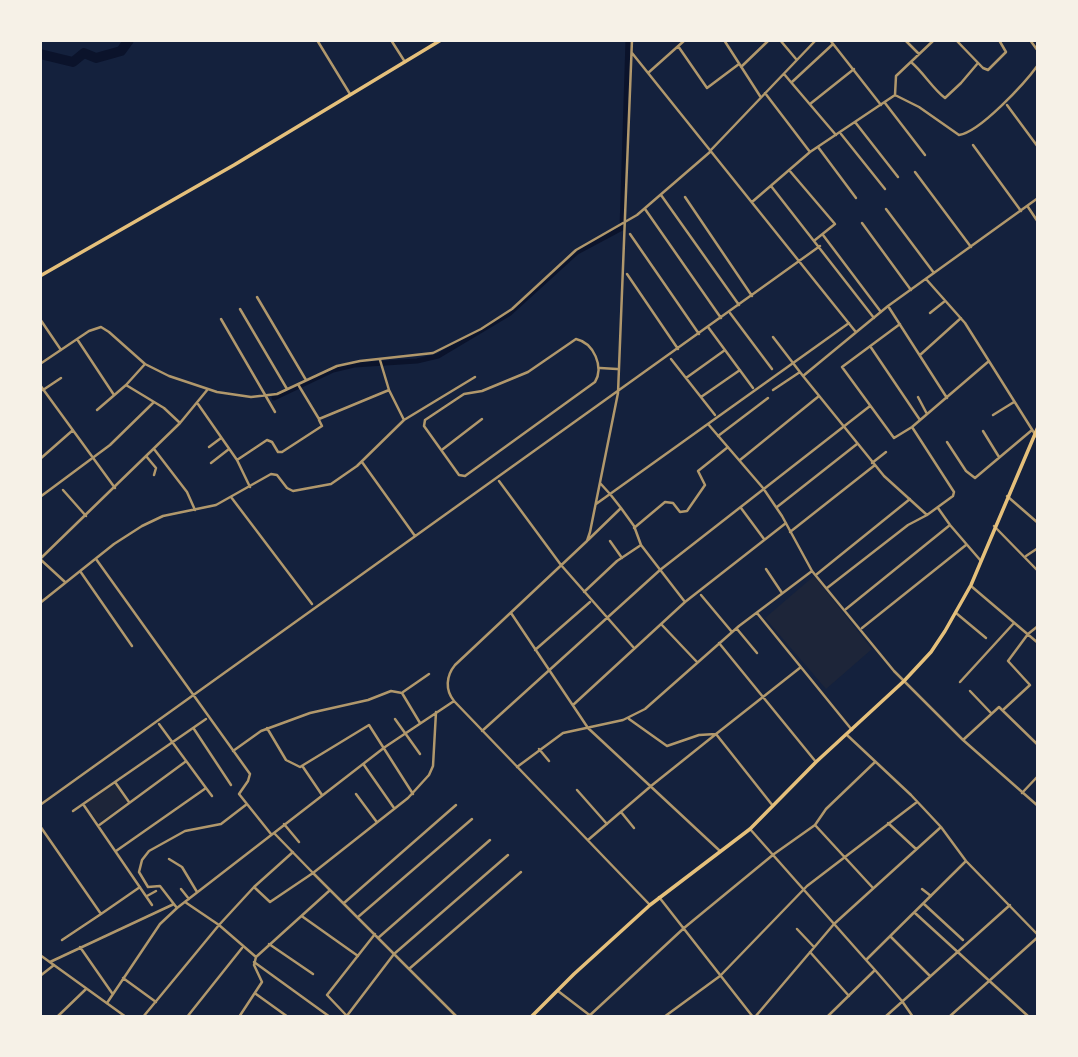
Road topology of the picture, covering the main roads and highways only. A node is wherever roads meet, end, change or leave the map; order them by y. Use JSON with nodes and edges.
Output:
{"nodes":[{"id":1,"x":441,"y":40,"type":"edge"},
{"id":2,"x":40,"y":276,"type":"edge"},
{"id":3,"x":1038,"y":427,"type":"edge"},
{"id":4,"x":1035,"y":434,"type":"edge"},
{"id":5,"x":531,"y":1017,"type":"edge"}],
"edges":[{"from":1,"to":2,"type":"main road"},
{"from":3,"to":4,"type":"main road"},
{"from":4,"to":5,"type":"main road"}]}
